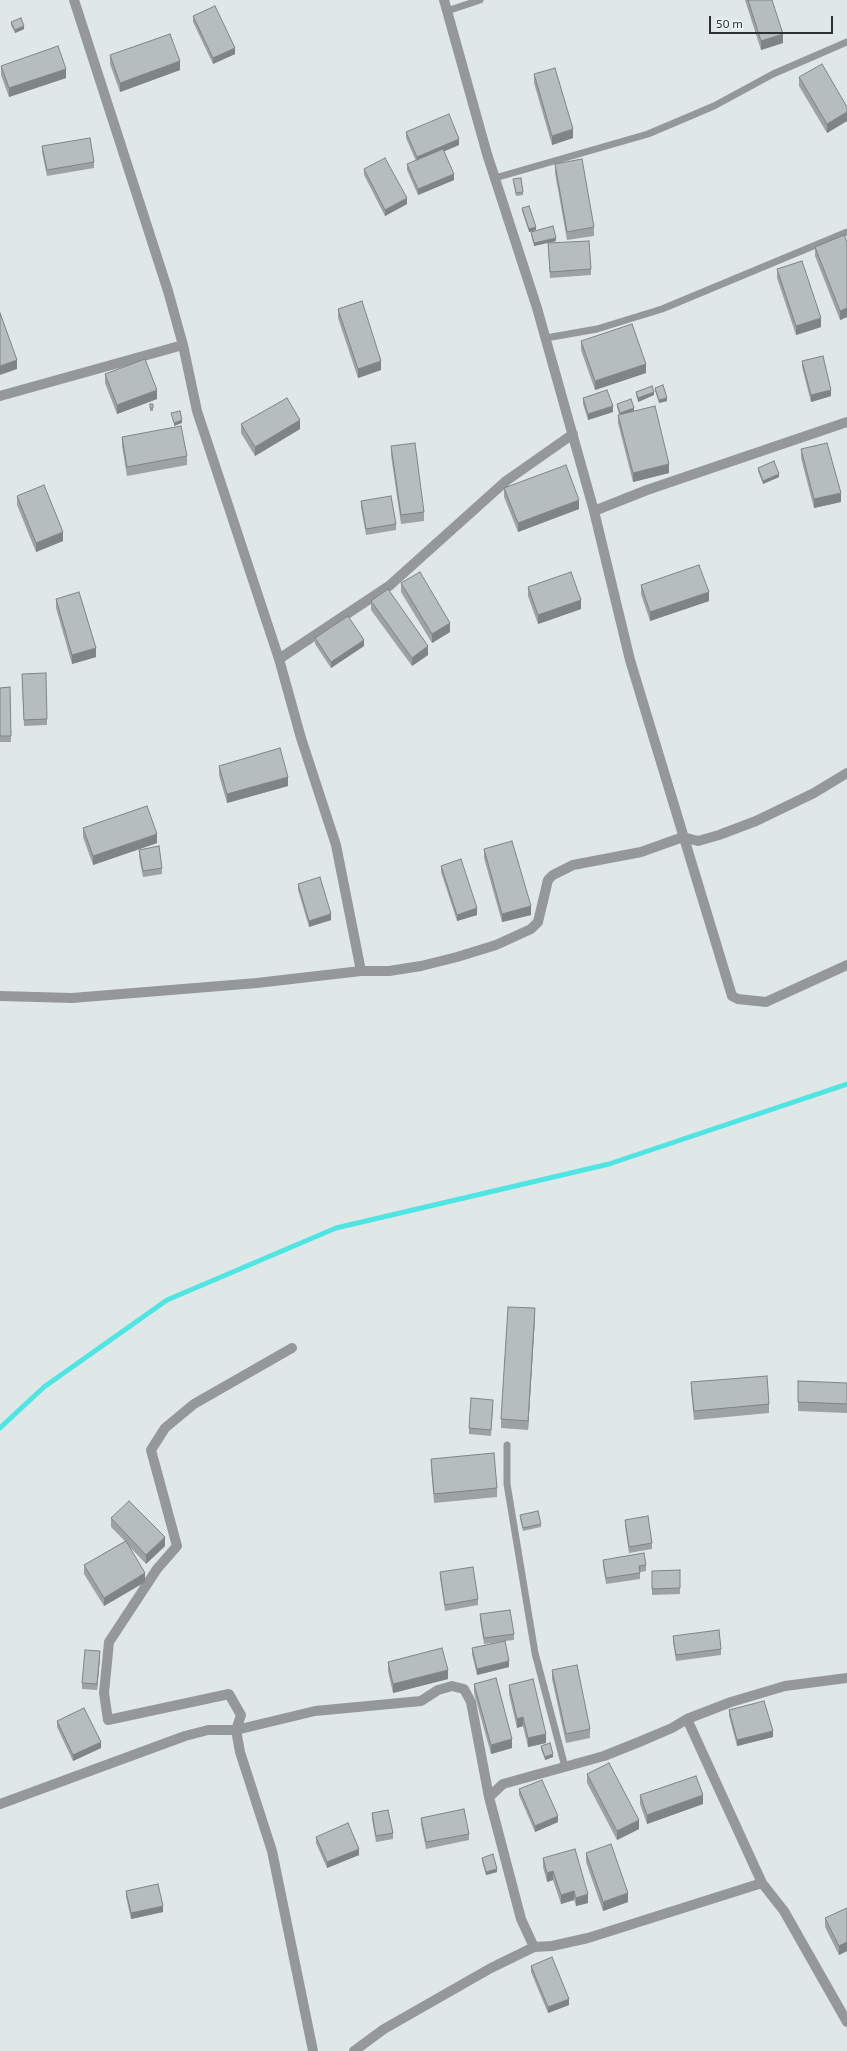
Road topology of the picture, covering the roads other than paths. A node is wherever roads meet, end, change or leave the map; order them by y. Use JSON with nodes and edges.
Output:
{"nodes":[{"id":1,"x":74,"y":0,"type":"edge"},
{"id":2,"x":444,"y":0,"type":"edge"},
{"id":3,"x":480,"y":0,"type":"edge"},
{"id":4,"x":447,"y":11,"type":"junction"},
{"id":5,"x":847,"y":42,"type":"edge"},
{"id":6,"x":495,"y":178,"type":"junction"},
{"id":7,"x":847,"y":232,"type":"edge"},
{"id":8,"x":546,"y":338,"type":"junction"},
{"id":9,"x":183,"y":345,"type":"junction"},
{"id":10,"x":0,"y":396,"type":"edge"},
{"id":11,"x":847,"y":422,"type":"edge"},
{"id":12,"x":573,"y":434,"type":"junction"},
{"id":13,"x":594,"y":511,"type":"junction"},
{"id":14,"x":279,"y":659,"type":"junction"},
{"id":15,"x":847,"y":773,"type":"edge"},
{"id":16,"x":683,"y":837,"type":"junction"},
{"id":17,"x":847,"y":966,"type":"edge"},
{"id":18,"x":361,"y":971,"type":"junction"},
{"id":19,"x":0,"y":996,"type":"edge"},
{"id":20,"x":292,"y":1348,"type":"dead end"},
{"id":21,"x":507,"y":1445,"type":"dead end"},
{"id":22,"x":847,"y":1678,"type":"edge"},
{"id":23,"x":687,"y":1719,"type":"junction"},
{"id":24,"x":236,"y":1730,"type":"junction"},
{"id":25,"x":565,"y":1767,"type":"junction"},
{"id":26,"x":489,"y":1797,"type":"junction"},
{"id":27,"x":0,"y":1804,"type":"edge"},
{"id":28,"x":762,"y":1883,"type":"junction"},
{"id":29,"x":534,"y":1947,"type":"junction"},
{"id":30,"x":847,"y":2022,"type":"edge"},
{"id":31,"x":313,"y":2051,"type":"edge"},
{"id":32,"x":354,"y":2051,"type":"edge"}],
"edges":[{"from":1,"to":9,"type":"street"},
{"from":2,"to":4,"type":"street"},
{"from":3,"to":4,"type":"lane"},
{"from":4,"to":6,"type":"street"},
{"from":5,"to":6,"type":"lane"},
{"from":6,"to":8,"type":"street"},
{"from":7,"to":8,"type":"lane"},
{"from":8,"to":12,"type":"street"},
{"from":9,"to":10,"type":"street"},
{"from":9,"to":14,"type":"street"},
{"from":11,"to":13,"type":"street"},
{"from":12,"to":13,"type":"street"},
{"from":12,"to":14,"type":"street"},
{"from":13,"to":16,"type":"street"},
{"from":14,"to":18,"type":"street"},
{"from":15,"to":16,"type":"street"},
{"from":16,"to":17,"type":"street"},
{"from":16,"to":18,"type":"street"},
{"from":18,"to":19,"type":"street"},
{"from":20,"to":24,"type":"street"},
{"from":21,"to":25,"type":"lane"},
{"from":22,"to":23,"type":"street"},
{"from":23,"to":25,"type":"street"},
{"from":23,"to":28,"type":"street"},
{"from":24,"to":26,"type":"street"},
{"from":24,"to":27,"type":"street"},
{"from":24,"to":31,"type":"street"},
{"from":25,"to":26,"type":"street"},
{"from":26,"to":29,"type":"street"},
{"from":28,"to":29,"type":"street"},
{"from":28,"to":30,"type":"street"},
{"from":29,"to":32,"type":"street"}]}
